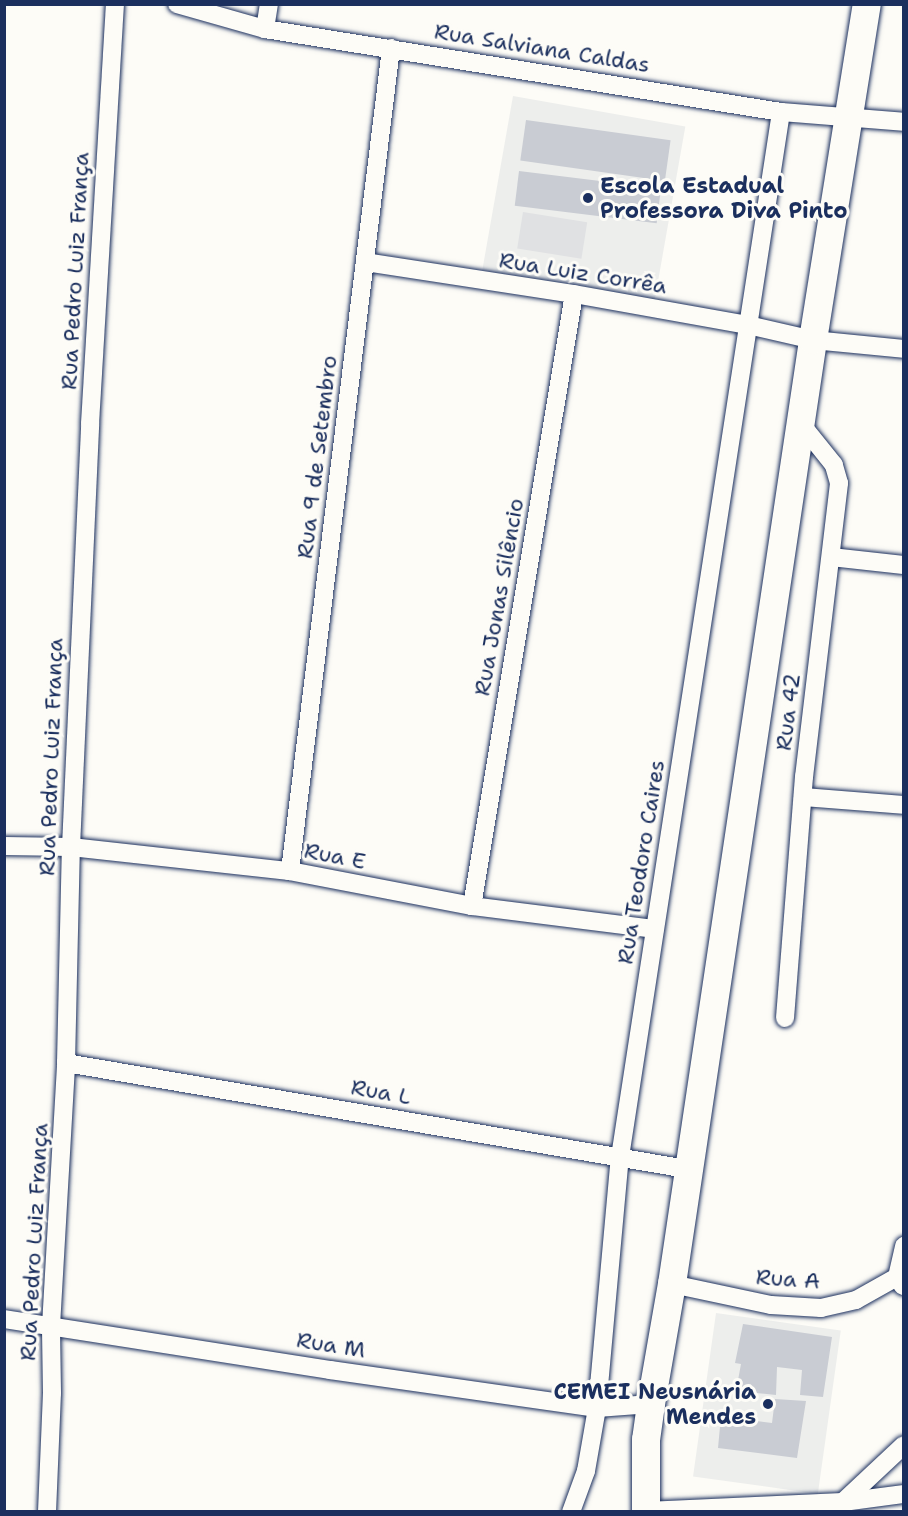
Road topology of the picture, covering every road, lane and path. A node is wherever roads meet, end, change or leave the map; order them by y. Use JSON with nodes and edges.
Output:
{"nodes":[{"id":1,"x":115,"y":4,"type":"edge"},
{"id":2,"x":177,"y":4,"type":"edge"},
{"id":3,"x":269,"y":4,"type":"edge"},
{"id":4,"x":867,"y":4,"type":"edge"},
{"id":5,"x":265,"y":29,"type":"junction"},
{"id":6,"x":391,"y":48,"type":"junction"},
{"id":7,"x":782,"y":112,"type":"junction"},
{"id":8,"x":850,"y":116,"type":"junction"},
{"id":9,"x":903,"y":122,"type":"edge"},
{"id":10,"x":365,"y":262,"type":"junction"},
{"id":11,"x":574,"y":294,"type":"junction"},
{"id":12,"x":748,"y":325,"type":"junction"},
{"id":13,"x":803,"y":338,"type":"junction"},
{"id":14,"x":903,"y":349,"type":"edge"},
{"id":15,"x":801,"y":424,"type":"junction"},
{"id":16,"x":831,"y":557,"type":"junction"},
{"id":17,"x":903,"y":565,"type":"edge"},
{"id":18,"x":803,"y":797,"type":"junction"},
{"id":19,"x":903,"y":805,"type":"edge"},
{"id":20,"x":4,"y":846,"type":"edge"},
{"id":21,"x":71,"y":847,"type":"junction"},
{"id":22,"x":290,"y":871,"type":"junction"},
{"id":23,"x":472,"y":906,"type":"junction"},
{"id":24,"x":655,"y":929,"type":"junction"},
{"id":25,"x":785,"y":1018,"type":"dead end"},
{"id":26,"x":66,"y":1063,"type":"junction"},
{"id":27,"x":620,"y":1157,"type":"junction"},
{"id":28,"x":687,"y":1169,"type":"junction"},
{"id":29,"x":903,"y":1246,"type":"edge"},
{"id":30,"x":900,"y":1282,"type":"edge"},
{"id":31,"x":672,"y":1284,"type":"junction"},
{"id":32,"x":4,"y":1319,"type":"edge"},
{"id":33,"x":51,"y":1326,"type":"junction"},
{"id":34,"x":651,"y":1404,"type":"junction"},
{"id":35,"x":597,"y":1408,"type":"junction"},
{"id":36,"x":646,"y":1440,"type":"junction"},
{"id":37,"x":903,"y":1445,"type":"edge"},
{"id":38,"x":903,"y":1494,"type":"edge"},
{"id":39,"x":843,"y":1502,"type":"junction"},
{"id":40,"x":646,"y":1511,"type":"edge"},
{"id":41,"x":48,"y":1512,"type":"edge"},
{"id":42,"x":571,"y":1512,"type":"edge"},
{"id":43,"x":626,"y":1512,"type":"edge"}],
"edges":[{"from":1,"to":21,"type":"street","name":"Rua Pedro Luiz França"},
{"from":2,"to":5,"type":"street","name":"Rua Salviana Caldas"},
{"from":3,"to":5,"type":"street"},
{"from":4,"to":8,"type":"main road"},
{"from":5,"to":6,"type":"street","name":"Rua Salviana Caldas"},
{"from":6,"to":7,"type":"street","name":"Rua Salviana Caldas"},
{"from":6,"to":10,"type":"street","name":"Rua 9 de Setembro"},
{"from":7,"to":8,"type":"street","name":"Rua Salviana Caldas"},
{"from":7,"to":12,"type":"street","name":"Rua Teodoro Caires"},
{"from":8,"to":9,"type":"street","name":"Rua Salviana Caldas"},
{"from":8,"to":13,"type":"main road"},
{"from":10,"to":11,"type":"street","name":"Rua Luiz Corrêa"},
{"from":10,"to":22,"type":"street","name":"Rua 9 de Setembro"},
{"from":11,"to":12,"type":"street","name":"Rua Luiz Corrêa"},
{"from":11,"to":23,"type":"street","name":"Rua Jonas Silêncio"},
{"from":12,"to":13,"type":"street","name":"Rua Luiz Corrêa"},
{"from":12,"to":24,"type":"street","name":"Rua Teodoro Caires"},
{"from":13,"to":14,"type":"street","name":"Rua Luiz Corrêa"},
{"from":13,"to":15,"type":"main road"},
{"from":15,"to":16,"type":"street","name":"Rua 42"},
{"from":15,"to":28,"type":"main road"},
{"from":16,"to":17,"type":"street"},
{"from":16,"to":18,"type":"street","name":"Rua 42"},
{"from":18,"to":19,"type":"street"},
{"from":18,"to":25,"type":"street","name":"Rua 42"},
{"from":20,"to":21,"type":"street","name":"Rua E"},
{"from":21,"to":22,"type":"street","name":"Rua E"},
{"from":21,"to":26,"type":"street","name":"Rua Pedro Luiz França"},
{"from":22,"to":23,"type":"street","name":"Rua E"},
{"from":23,"to":24,"type":"street","name":"Rua E"},
{"from":24,"to":27,"type":"street","name":"Rua Teodoro Caires"},
{"from":26,"to":27,"type":"street","name":"Rua L"},
{"from":26,"to":33,"type":"street","name":"Rua Pedro Luiz França"},
{"from":27,"to":28,"type":"street","name":"Rua L"},
{"from":27,"to":35,"type":"street","name":"Rua Teodoro Caires"},
{"from":28,"to":31,"type":"main road"},
{"from":29,"to":30,"type":"street"},
{"from":30,"to":31,"type":"street","name":"Rua A"},
{"from":31,"to":34,"type":"main road"},
{"from":32,"to":33,"type":"street","name":"Rua M"},
{"from":33,"to":35,"type":"street","name":"Rua M"},
{"from":33,"to":41,"type":"street","name":"Rua Pedro Luiz França"},
{"from":34,"to":35,"type":"street","name":"Rua M"},
{"from":34,"to":36,"type":"main road"},
{"from":35,"to":42,"type":"street","name":"Rua Teodoro Caires"},
{"from":36,"to":40,"type":"main road"},
{"from":36,"to":43,"type":"main road"},
{"from":37,"to":39,"type":"street"},
{"from":38,"to":39,"type":"street"},
{"from":39,"to":40,"type":"street"}]}
